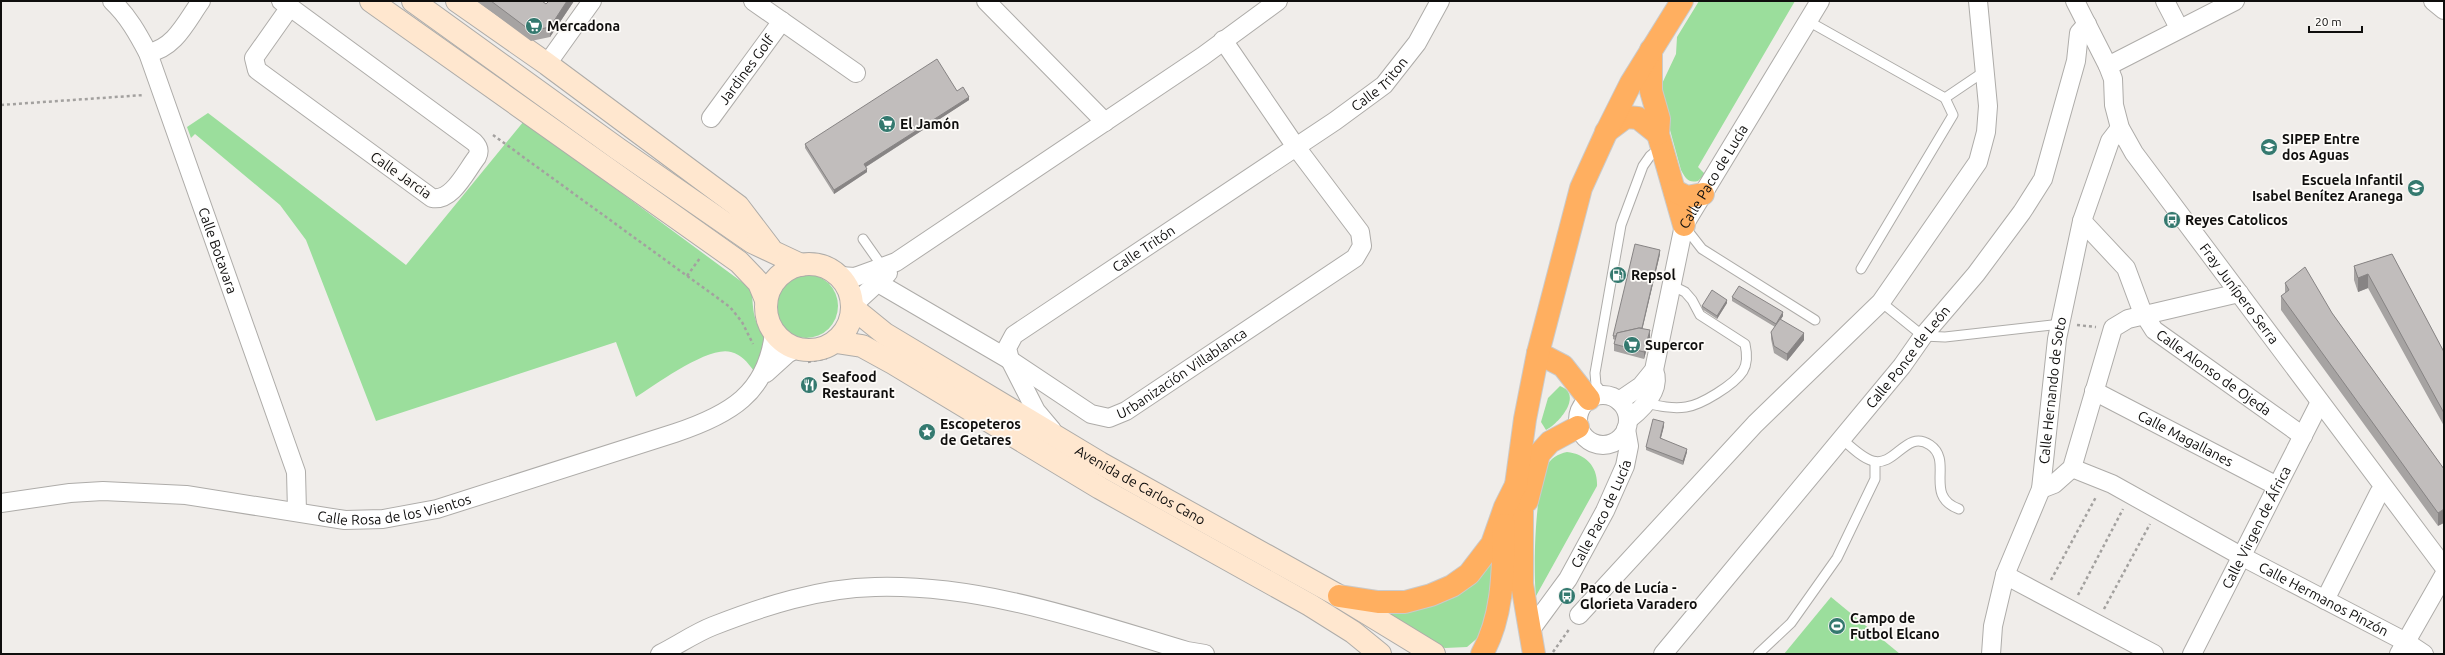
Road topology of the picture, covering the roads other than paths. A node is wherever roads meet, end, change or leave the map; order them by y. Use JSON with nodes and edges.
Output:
{"nodes":[{"id":1,"x":112,"y":1,"type":"edge"},
{"id":2,"x":200,"y":1,"type":"edge"},
{"id":3,"x":371,"y":1,"type":"edge"},
{"id":4,"x":413,"y":1,"type":"edge"},
{"id":5,"x":457,"y":1,"type":"edge"},
{"id":6,"x":592,"y":1,"type":"edge"},
{"id":7,"x":753,"y":1,"type":"edge"},
{"id":8,"x":986,"y":1,"type":"edge"},
{"id":9,"x":1278,"y":1,"type":"edge"},
{"id":10,"x":1440,"y":1,"type":"edge"},
{"id":11,"x":1682,"y":1,"type":"edge"},
{"id":12,"x":1820,"y":1,"type":"edge"},
{"id":13,"x":1978,"y":1,"type":"edge"},
{"id":14,"x":2074,"y":1,"type":"edge"},
{"id":15,"x":2165,"y":1,"type":"edge"},
{"id":16,"x":2235,"y":1,"type":"edge"},
{"id":17,"x":2433,"y":1,"type":"edge"},
{"id":18,"x":285,"y":4,"type":"edge"},
{"id":19,"x":2444,"y":10,"type":"edge"},
{"id":20,"x":1808,"y":20,"type":"junction"},
{"id":21,"x":782,"y":21,"type":"junction"},
{"id":22,"x":2087,"y":24,"type":"junction"},
{"id":23,"x":2179,"y":28,"type":"junction"},
{"id":24,"x":1223,"y":40,"type":"junction"},
{"id":25,"x":1652,"y":49,"type":"junction"},
{"id":26,"x":148,"y":53,"type":"junction"},
{"id":27,"x":547,"y":64,"type":"junction"},
{"id":28,"x":2108,"y":66,"type":"junction"},
{"id":29,"x":1985,"y":71,"type":"junction"},
{"id":30,"x":856,"y":73,"type":"dead end"},
{"id":31,"x":1945,"y":98,"type":"junction"},
{"id":32,"x":711,"y":118,"type":"dead end"},
{"id":33,"x":1105,"y":122,"type":"junction"},
{"id":34,"x":2120,"y":128,"type":"junction"},
{"id":35,"x":1606,"y":132,"type":"junction"},
{"id":36,"x":1660,"y":140,"type":"junction"},
{"id":37,"x":1296,"y":147,"type":"junction"},
{"id":38,"x":1675,"y":191,"type":"junction"},
{"id":39,"x":1703,"y":194,"type":"junction"},
{"id":40,"x":2082,"y":221,"type":"junction"},
{"id":41,"x":1684,"y":226,"type":"junction"},
{"id":42,"x":863,"y":239,"type":"dead end"},
{"id":43,"x":772,"y":251,"type":"junction"},
{"id":44,"x":801,"y":264,"type":"junction"},
{"id":45,"x":1861,"y":269,"type":"dead end"},
{"id":46,"x":881,"y":271,"type":"junction"},
{"id":47,"x":840,"y":276,"type":"junction"},
{"id":48,"x":1671,"y":285,"type":"junction"},
{"id":49,"x":2239,"y":293,"type":"junction"},
{"id":50,"x":766,"y":300,"type":"junction"},
{"id":51,"x":1881,"y":302,"type":"junction"},
{"id":52,"x":853,"y":306,"type":"junction"},
{"id":53,"x":2145,"y":315,"type":"junction"},
{"id":54,"x":1815,"y":320,"type":"dead end"},
{"id":55,"x":2061,"y":324,"type":"junction"},
{"id":56,"x":774,"y":333,"type":"junction"},
{"id":57,"x":1923,"y":336,"type":"junction"},
{"id":58,"x":836,"y":342,"type":"junction"},
{"id":59,"x":796,"y":349,"type":"junction"},
{"id":60,"x":1538,"y":353,"type":"junction"},
{"id":61,"x":1010,"y":360,"type":"junction"},
{"id":62,"x":1654,"y":370,"type":"junction"},
{"id":63,"x":761,"y":378,"type":"junction"},
{"id":64,"x":2094,"y":391,"type":"junction"},
{"id":65,"x":1604,"y":398,"type":"junction"},
{"id":66,"x":2320,"y":402,"type":"junction"},
{"id":67,"x":1646,"y":403,"type":"junction"},
{"id":68,"x":1627,"y":425,"type":"junction"},
{"id":69,"x":1578,"y":427,"type":"junction"},
{"id":70,"x":2303,"y":436,"type":"junction"},
{"id":71,"x":1059,"y":438,"type":"junction"},
{"id":72,"x":1841,"y":438,"type":"junction"},
{"id":73,"x":1875,"y":462,"type":"junction"},
{"id":74,"x":2072,"y":468,"type":"junction"},
{"id":75,"x":2277,"y":486,"type":"junction"},
{"id":76,"x":2384,"y":488,"type":"junction"},
{"id":77,"x":2042,"y":489,"type":"junction"},
{"id":78,"x":1,"y":503,"type":"edge"},
{"id":79,"x":1513,"y":508,"type":"junction"},
{"id":80,"x":1959,"y":509,"type":"dead end"},
{"id":81,"x":298,"y":511,"type":"junction"},
{"id":82,"x":2241,"y":556,"type":"junction"},
{"id":83,"x":2444,"y":567,"type":"edge"},
{"id":84,"x":2005,"y":575,"type":"junction"},
{"id":85,"x":2444,"y":575,"type":"edge"},
{"id":86,"x":1339,"y":596,"type":"junction"},
{"id":87,"x":2325,"y":600,"type":"junction"},
{"id":88,"x":1579,"y":615,"type":"road end"},
{"id":89,"x":1529,"y":632,"type":"junction"},
{"id":90,"x":2402,"y":648,"type":"edge"},
{"id":91,"x":1190,"y":652,"type":"edge"},
{"id":92,"x":1669,"y":652,"type":"edge"},
{"id":93,"x":660,"y":654,"type":"edge"},
{"id":94,"x":1205,"y":654,"type":"edge"},
{"id":95,"x":1380,"y":654,"type":"edge"},
{"id":96,"x":1434,"y":654,"type":"edge"},
{"id":97,"x":1482,"y":654,"type":"edge"},
{"id":98,"x":1534,"y":654,"type":"edge"},
{"id":99,"x":1758,"y":654,"type":"edge"},
{"id":100,"x":1991,"y":654,"type":"edge"},
{"id":101,"x":2154,"y":654,"type":"edge"},
{"id":102,"x":2192,"y":654,"type":"edge"},
{"id":103,"x":2424,"y":654,"type":"edge"}],
"edges":[{"from":1,"to":26,"type":"street","name":"Calle Botavara"},
{"from":2,"to":26,"type":"street"},
{"from":3,"to":50,"type":"street"},
{"from":4,"to":43,"type":"street"},
{"from":5,"to":27,"type":"street"},
{"from":6,"to":27,"type":"street"},
{"from":7,"to":21,"type":"street","name":"Jardines Golf"},
{"from":8,"to":33,"type":"street"},
{"from":9,"to":24,"type":"street"},
{"from":10,"to":37,"type":"street","name":"Calle Triton"},
{"from":11,"to":25,"type":"highway"},
{"from":12,"to":20,"type":"street","name":"Calle Paco de Lucía"},
{"from":13,"to":29,"type":"street"},
{"from":14,"to":22,"type":"street","name":"Fray Junípero Serra"},
{"from":15,"to":23,"type":"street"},
{"from":16,"to":23,"type":"street"},
{"from":17,"to":19,"type":"street"},
{"from":18,"to":18,"type":"street","name":"Calle Jarcia"},
{"from":20,"to":31,"type":"lane"},
{"from":20,"to":39,"type":"street","name":"Calle Paco de Lucía"},
{"from":21,"to":30,"type":"street","name":"Jardines Golf"},
{"from":21,"to":32,"type":"street","name":"Jardines Golf"},
{"from":22,"to":28,"type":"street","name":"Fray Junípero Serra"},
{"from":22,"to":57,"type":"street","name":"Calle Ponce de León"},
{"from":23,"to":28,"type":"street"},
{"from":24,"to":33,"type":"street"},
{"from":24,"to":37,"type":"street","name":"Urbanización Villablanca"},
{"from":25,"to":35,"type":"highway"},
{"from":25,"to":36,"type":"highway"},
{"from":26,"to":81,"type":"street","name":"Calle Botavara"},
{"from":27,"to":43,"type":"street"},
{"from":28,"to":34,"type":"street","name":"Fray Junípero Serra"},
{"from":29,"to":31,"type":"lane"},
{"from":29,"to":51,"type":"street"},
{"from":31,"to":45,"type":"lane"},
{"from":33,"to":46,"type":"street"},
{"from":34,"to":40,"type":"street","name":"Calle Hernando de Soto"},
{"from":34,"to":49,"type":"street","name":"Fray Junípero Serra"},
{"from":35,"to":36,"type":"highway"},
{"from":35,"to":60,"type":"highway"},
{"from":36,"to":38,"type":"highway"},
{"from":36,"to":65,"type":"lane"},
{"from":37,"to":61,"type":"street","name":"Calle Tritón"},
{"from":37,"to":61,"type":"street","name":"Urbanización Villablanca"},
{"from":38,"to":39,"type":"highway"},
{"from":38,"to":41,"type":"highway"},
{"from":39,"to":41,"type":"street","name":"Calle Paco de Lucía"},
{"from":40,"to":53,"type":"street","name":"Calle Alonso de Ojeda"},
{"from":40,"to":55,"type":"street","name":"Calle Hernando de Soto"},
{"from":41,"to":48,"type":"street","name":"Calle Paco de Lucía"},
{"from":41,"to":54,"type":"lane"},
{"from":42,"to":46,"type":"lane"},
{"from":43,"to":44,"type":"street"},
{"from":44,"to":47,"type":"street"},
{"from":44,"to":50,"type":"street"},
{"from":46,"to":47,"type":"street"},
{"from":46,"to":52,"type":"street"},
{"from":46,"to":61,"type":"street","name":"Urbanización Villablanca"},
{"from":47,"to":52,"type":"street"},
{"from":48,"to":62,"type":"street","name":"Calle Paco de Lucía"},
{"from":48,"to":67,"type":"lane"},
{"from":49,"to":53,"type":"street"},
{"from":49,"to":66,"type":"street","name":"Fray Junípero Serra"},
{"from":50,"to":56,"type":"street"},
{"from":51,"to":57,"type":"lane"},
{"from":51,"to":88,"type":"street"},
{"from":52,"to":58,"type":"street"},
{"from":52,"to":71,"type":"street","name":"Avenida de Carlos Cano"},
{"from":53,"to":64,"type":"street"},
{"from":53,"to":70,"type":"street","name":"Calle Alonso de Ojeda"},
{"from":55,"to":57,"type":"lane"},
{"from":55,"to":77,"type":"street","name":"Calle Hernando de Soto"},
{"from":56,"to":59,"type":"street"},
{"from":56,"to":63,"type":"street","name":"Calle Rosa de los Vientos"},
{"from":57,"to":72,"type":"street","name":"Calle Ponce de León"},
{"from":58,"to":59,"type":"street"},
{"from":58,"to":95,"type":"street","name":"Avenida de Carlos Cano"},
{"from":59,"to":63,"type":"street","name":"Calle Rosa de los Vientos"},
{"from":60,"to":65,"type":"highway"},
{"from":60,"to":79,"type":"highway"},
{"from":61,"to":71,"type":"street"},
{"from":62,"to":65,"type":"street","name":"Calle Paco de Lucía"},
{"from":62,"to":67,"type":"street","name":"Calle Paco de Lucía"},
{"from":63,"to":81,"type":"street","name":"Calle Rosa de los Vientos"},
{"from":64,"to":74,"type":"street"},
{"from":64,"to":75,"type":"street","name":"Calle Magallanes"},
{"from":65,"to":68,"type":"street"},
{"from":65,"to":69,"type":"street"},
{"from":66,"to":70,"type":"street","name":"Calle Virgen de África"},
{"from":66,"to":76,"type":"street","name":"Fray Junípero Serra"},
{"from":67,"to":68,"type":"street","name":"Calle Paco de Lucía"},
{"from":68,"to":69,"type":"street"},
{"from":68,"to":89,"type":"street","name":"Calle Paco de Lucía"},
{"from":69,"to":79,"type":"highway"},
{"from":70,"to":75,"type":"street","name":"Calle Virgen de África"},
{"from":71,"to":86,"type":"street","name":"Avenida de Carlos Cano"},
{"from":72,"to":73,"type":"lane"},
{"from":72,"to":92,"type":"street","name":"Calle Ponce de León"},
{"from":73,"to":80,"type":"lane"},
{"from":73,"to":99,"type":"lane"},
{"from":74,"to":77,"type":"street"},
{"from":74,"to":82,"type":"street","name":"Calle Hermanos Pinzón"},
{"from":75,"to":82,"type":"street","name":"Calle Virgen de África"},
{"from":76,"to":83,"type":"street","name":"Fray Junípero Serra"},
{"from":76,"to":87,"type":"street"},
{"from":77,"to":84,"type":"street","name":"Calle Hernando de Soto"},
{"from":78,"to":81,"type":"street","name":"Calle Rosa de los Vientos"},
{"from":79,"to":86,"type":"highway"},
{"from":79,"to":89,"type":"highway"},
{"from":79,"to":97,"type":"highway"},
{"from":82,"to":87,"type":"street","name":"Calle Hermanos Pinzón"},
{"from":82,"to":102,"type":"street","name":"Calle Virgen de África"},
{"from":84,"to":100,"type":"street","name":"Calle Hernando de Soto"},
{"from":84,"to":101,"type":"street"},
{"from":85,"to":90,"type":"street"},
{"from":86,"to":96,"type":"street","name":"Avenida de Carlos Cano"},
{"from":87,"to":90,"type":"street","name":"Calle Hermanos Pinzón"},
{"from":89,"to":98,"type":"highway"},
{"from":90,"to":103,"type":"street","name":"Calle Hermanos Pinzón"},
{"from":91,"to":93,"type":"street"},
{"from":91,"to":94,"type":"street"}]}
